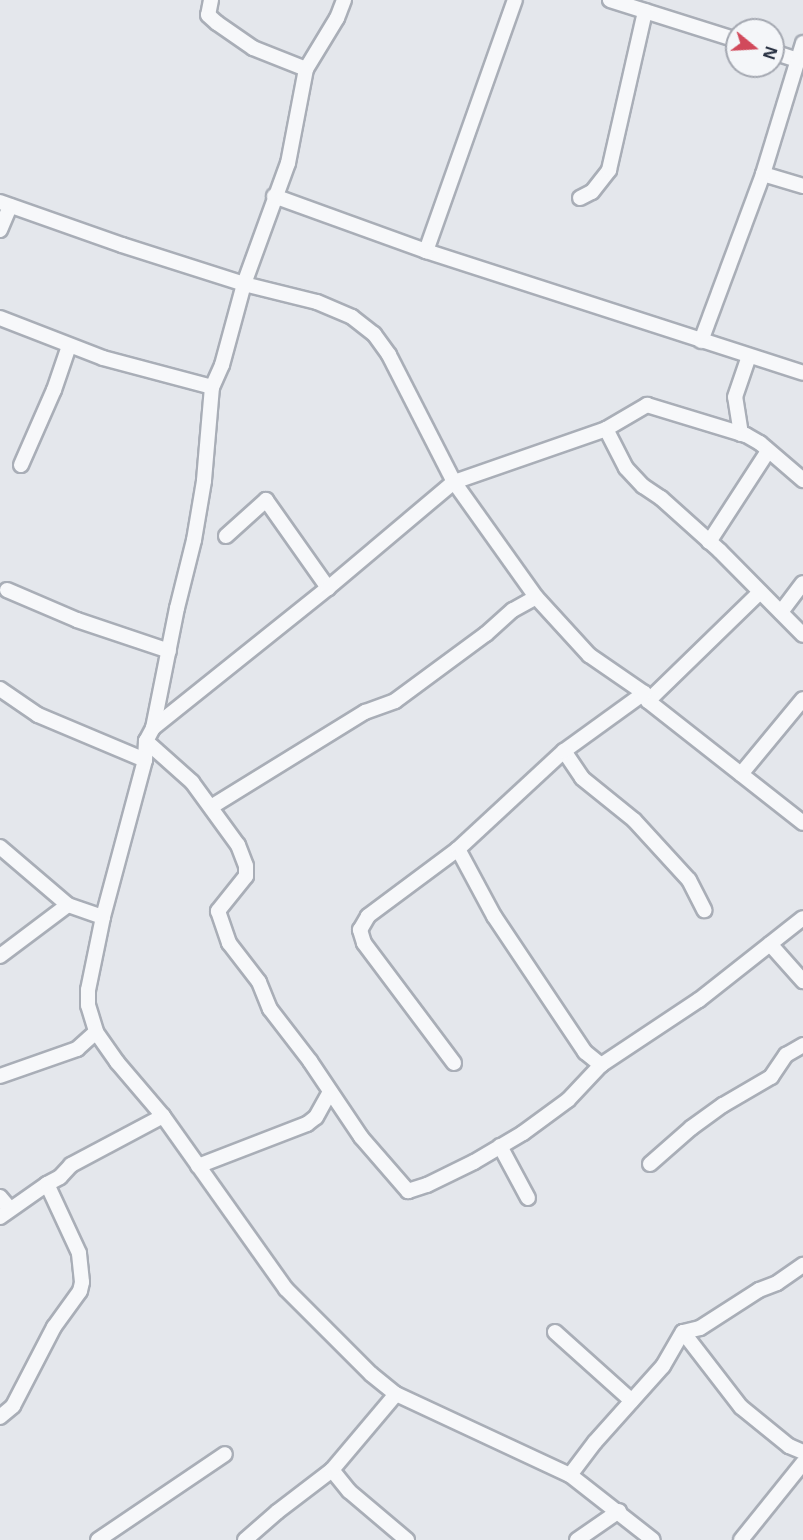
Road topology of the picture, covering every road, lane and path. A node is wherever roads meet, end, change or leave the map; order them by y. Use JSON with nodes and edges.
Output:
{"nodes":[{"id":1,"x":211,"y":0,"type":"edge"},
{"id":2,"x":344,"y":0,"type":"edge"},
{"id":3,"x":515,"y":0,"type":"edge"},
{"id":4,"x":610,"y":0,"type":"edge"},
{"id":5,"x":645,"y":11,"type":"junction"},
{"id":6,"x":725,"y":36,"type":"edge"},
{"id":7,"x":803,"y":43,"type":"edge"},
{"id":8,"x":785,"y":56,"type":"edge"},
{"id":9,"x":797,"y":60,"type":"junction"},
{"id":10,"x":306,"y":69,"type":"junction"},
{"id":11,"x":763,"y":174,"type":"junction"},
{"id":12,"x":803,"y":186,"type":"edge"},
{"id":13,"x":274,"y":196,"type":"junction"},
{"id":14,"x":580,"y":198,"type":"dead end"},
{"id":15,"x":5,"y":204,"type":"edge"},
{"id":16,"x":0,"y":230,"type":"edge"},
{"id":17,"x":426,"y":251,"type":"junction"},
{"id":18,"x":244,"y":284,"type":"junction"},
{"id":19,"x":0,"y":318,"type":"edge"},
{"id":20,"x":701,"y":341,"type":"junction"},
{"id":21,"x":69,"y":346,"type":"junction"},
{"id":22,"x":749,"y":356,"type":"junction"},
{"id":23,"x":803,"y":373,"type":"edge"},
{"id":24,"x":212,"y":387,"type":"junction"},
{"id":25,"x":606,"y":429,"type":"junction"},
{"id":26,"x":741,"y":434,"type":"junction"},
{"id":27,"x":768,"y":450,"type":"junction"},
{"id":28,"x":21,"y":465,"type":"dead end"},
{"id":29,"x":803,"y":480,"type":"edge"},
{"id":30,"x":454,"y":482,"type":"junction"},
{"id":31,"x":226,"y":536,"type":"dead end"},
{"id":32,"x":709,"y":542,"type":"junction"},
{"id":33,"x":803,"y":583,"type":"edge"},
{"id":34,"x":328,"y":588,"type":"junction"},
{"id":35,"x":8,"y":590,"type":"dead end"},
{"id":36,"x":760,"y":592,"type":"junction"},
{"id":37,"x":536,"y":597,"type":"junction"},
{"id":38,"x":781,"y":612,"type":"junction"},
{"id":39,"x":803,"y":635,"type":"edge"},
{"id":40,"x":169,"y":651,"type":"junction"},
{"id":41,"x":0,"y":689,"type":"edge"},
{"id":42,"x":646,"y":697,"type":"junction"},
{"id":43,"x":803,"y":699,"type":"edge"},
{"id":44,"x":149,"y":734,"type":"junction"},
{"id":45,"x":564,"y":751,"type":"junction"},
{"id":46,"x":145,"y":760,"type":"junction"},
{"id":47,"x":741,"y":774,"type":"junction"},
{"id":48,"x":211,"y":807,"type":"junction"},
{"id":49,"x":803,"y":823,"type":"edge"},
{"id":50,"x":0,"y":847,"type":"edge"},
{"id":51,"x":458,"y":849,"type":"junction"},
{"id":52,"x":68,"y":905,"type":"junction"},
{"id":53,"x":704,"y":910,"type":"dead end"},
{"id":54,"x":103,"y":916,"type":"junction"},
{"id":55,"x":803,"y":918,"type":"edge"},
{"id":56,"x":770,"y":944,"type":"junction"},
{"id":57,"x":0,"y":956,"type":"edge"},
{"id":58,"x":803,"y":981,"type":"edge"},
{"id":59,"x":96,"y":1032,"type":"junction"},
{"id":60,"x":803,"y":1046,"type":"edge"},
{"id":61,"x":454,"y":1063,"type":"dead end"},
{"id":62,"x":601,"y":1065,"type":"junction"},
{"id":63,"x":2,"y":1072,"type":"edge"},
{"id":64,"x":330,"y":1092,"type":"junction"},
{"id":65,"x":163,"y":1116,"type":"junction"},
{"id":66,"x":500,"y":1146,"type":"junction"},
{"id":67,"x":650,"y":1164,"type":"dead end"},
{"id":68,"x":198,"y":1166,"type":"junction"},
{"id":69,"x":47,"y":1184,"type":"junction"},
{"id":70,"x":0,"y":1197,"type":"edge"},
{"id":71,"x":528,"y":1198,"type":"dead end"},
{"id":72,"x":5,"y":1213,"type":"edge"},
{"id":73,"x":803,"y":1265,"type":"edge"},
{"id":74,"x":555,"y":1332,"type":"dead end"},
{"id":75,"x":683,"y":1332,"type":"junction"},
{"id":76,"x":396,"y":1394,"type":"junction"},
{"id":77,"x":632,"y":1401,"type":"junction"},
{"id":78,"x":0,"y":1417,"type":"edge"},
{"id":79,"x":803,"y":1452,"type":"edge"},
{"id":80,"x":225,"y":1454,"type":"dead end"},
{"id":81,"x":803,"y":1463,"type":"edge"},
{"id":82,"x":332,"y":1470,"type":"junction"},
{"id":83,"x":570,"y":1475,"type":"junction"},
{"id":84,"x":619,"y":1511,"type":"junction"},
{"id":85,"x":98,"y":1540,"type":"edge"},
{"id":86,"x":245,"y":1540,"type":"edge"},
{"id":87,"x":407,"y":1540,"type":"edge"},
{"id":88,"x":577,"y":1540,"type":"edge"},
{"id":89,"x":653,"y":1540,"type":"edge"},
{"id":90,"x":741,"y":1540,"type":"edge"}],
"edges":[{"from":1,"to":10,"type":"street"},
{"from":2,"to":10,"type":"street"},
{"from":3,"to":17,"type":"street"},
{"from":4,"to":5,"type":"street"},
{"from":5,"to":6,"type":"street"},
{"from":5,"to":14,"type":"street"},
{"from":7,"to":9,"type":"street"},
{"from":8,"to":9,"type":"street"},
{"from":9,"to":11,"type":"street"},
{"from":10,"to":13,"type":"street"},
{"from":11,"to":12,"type":"street"},
{"from":11,"to":20,"type":"street"},
{"from":13,"to":17,"type":"street"},
{"from":13,"to":18,"type":"street"},
{"from":15,"to":16,"type":"street"},
{"from":15,"to":18,"type":"street"},
{"from":17,"to":20,"type":"street"},
{"from":18,"to":24,"type":"street"},
{"from":18,"to":30,"type":"street"},
{"from":19,"to":21,"type":"street"},
{"from":20,"to":22,"type":"street"},
{"from":21,"to":24,"type":"street"},
{"from":21,"to":28,"type":"street"},
{"from":22,"to":23,"type":"street"},
{"from":22,"to":26,"type":"street"},
{"from":24,"to":40,"type":"street"},
{"from":25,"to":26,"type":"street"},
{"from":25,"to":30,"type":"street"},
{"from":25,"to":32,"type":"street"},
{"from":26,"to":27,"type":"street"},
{"from":27,"to":29,"type":"street"},
{"from":27,"to":32,"type":"street"},
{"from":30,"to":34,"type":"street"},
{"from":30,"to":37,"type":"street"},
{"from":31,"to":34,"type":"street"},
{"from":32,"to":36,"type":"street"},
{"from":33,"to":38,"type":"street"},
{"from":34,"to":44,"type":"street"},
{"from":35,"to":40,"type":"street"},
{"from":36,"to":38,"type":"street"},
{"from":36,"to":42,"type":"street"},
{"from":37,"to":42,"type":"street"},
{"from":37,"to":48,"type":"street"},
{"from":38,"to":39,"type":"street"},
{"from":40,"to":44,"type":"street"},
{"from":41,"to":46,"type":"street"},
{"from":42,"to":45,"type":"street"},
{"from":42,"to":47,"type":"street"},
{"from":43,"to":47,"type":"street"},
{"from":44,"to":46,"type":"street"},
{"from":44,"to":48,"type":"street"},
{"from":45,"to":51,"type":"street"},
{"from":45,"to":53,"type":"street"},
{"from":46,"to":54,"type":"street"},
{"from":47,"to":49,"type":"street"},
{"from":48,"to":64,"type":"street"},
{"from":50,"to":52,"type":"street"},
{"from":51,"to":61,"type":"street"},
{"from":51,"to":62,"type":"street"},
{"from":52,"to":54,"type":"street"},
{"from":52,"to":57,"type":"street"},
{"from":54,"to":59,"type":"street"},
{"from":55,"to":56,"type":"street"},
{"from":56,"to":58,"type":"street"},
{"from":56,"to":62,"type":"street"},
{"from":59,"to":63,"type":"street"},
{"from":59,"to":65,"type":"street"},
{"from":60,"to":67,"type":"street"},
{"from":62,"to":66,"type":"street"},
{"from":64,"to":66,"type":"street"},
{"from":64,"to":68,"type":"street"},
{"from":65,"to":68,"type":"street"},
{"from":65,"to":69,"type":"street"},
{"from":66,"to":71,"type":"street"},
{"from":68,"to":76,"type":"street"},
{"from":69,"to":72,"type":"street"},
{"from":69,"to":78,"type":"street"},
{"from":70,"to":72,"type":"street"},
{"from":73,"to":75,"type":"street"},
{"from":74,"to":77,"type":"street"},
{"from":75,"to":77,"type":"street"},
{"from":75,"to":79,"type":"street"},
{"from":76,"to":82,"type":"street"},
{"from":76,"to":83,"type":"street"},
{"from":77,"to":83,"type":"street"},
{"from":80,"to":85,"type":"street"},
{"from":81,"to":90,"type":"street"},
{"from":82,"to":86,"type":"street"},
{"from":82,"to":87,"type":"street"},
{"from":83,"to":84,"type":"street"},
{"from":84,"to":88,"type":"street"},
{"from":84,"to":89,"type":"street"}]}
